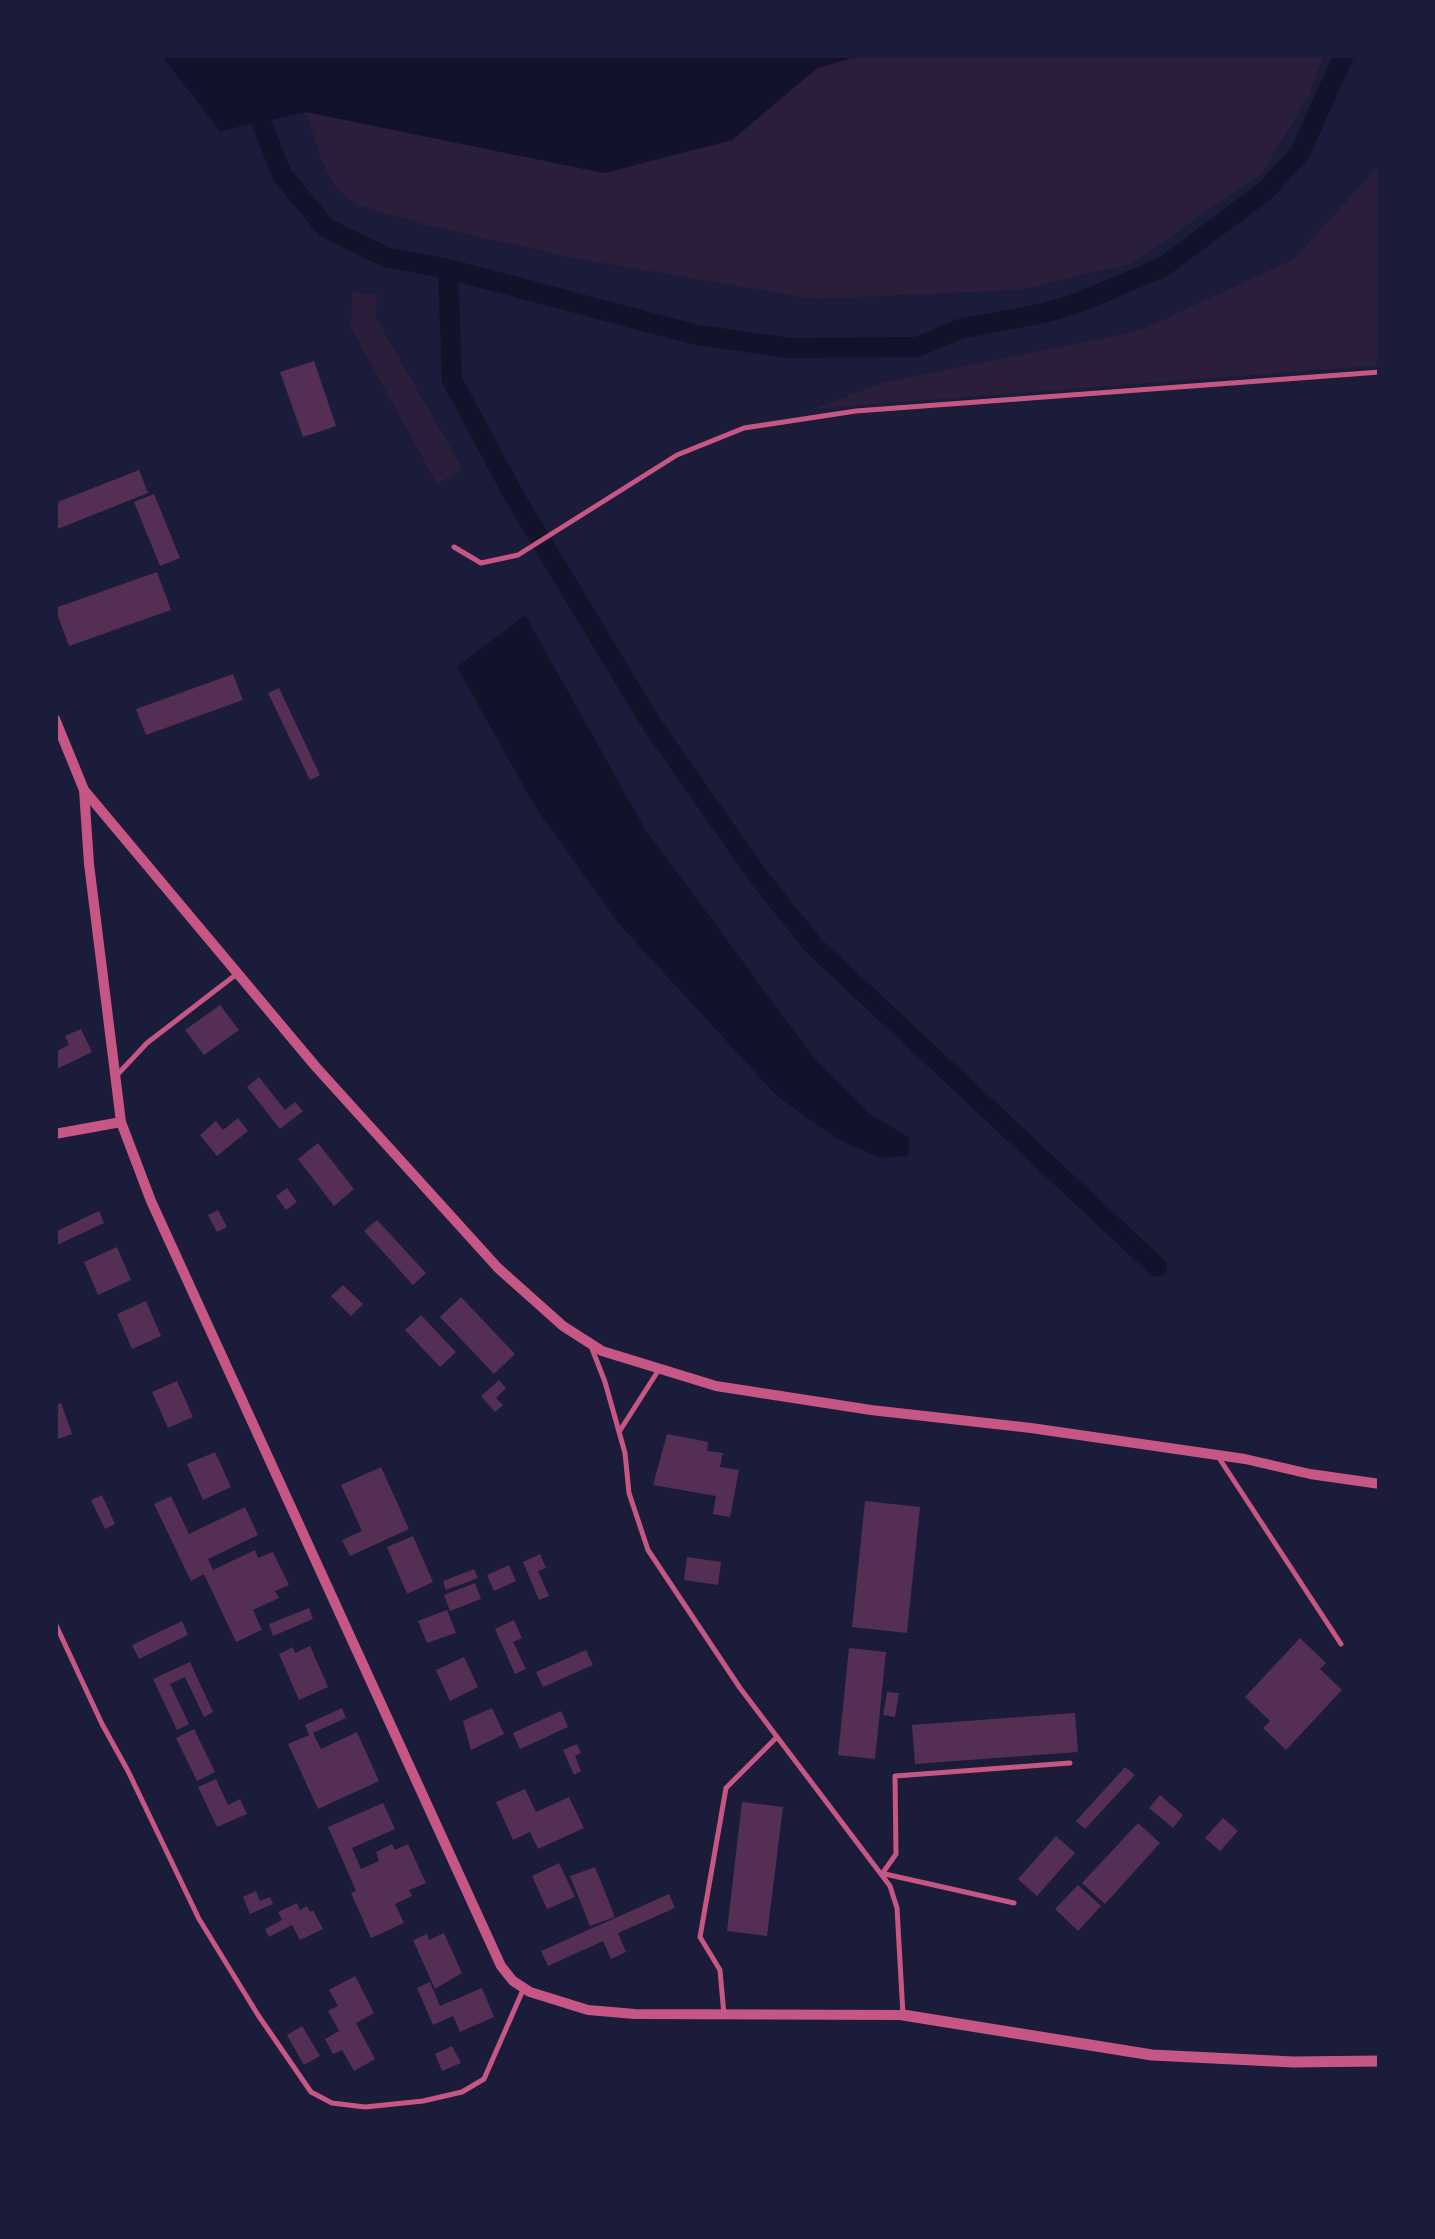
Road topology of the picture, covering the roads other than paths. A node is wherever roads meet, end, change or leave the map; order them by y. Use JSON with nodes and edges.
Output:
{"nodes":[{"id":1,"x":1380,"y":372,"type":"edge"},
{"id":2,"x":454,"y":547,"type":"dead end"},
{"id":3,"x":55,"y":719,"type":"edge"},
{"id":4,"x":84,"y":790,"type":"junction"},
{"id":5,"x":238,"y":973,"type":"junction"},
{"id":6,"x":115,"y":1078,"type":"junction"},
{"id":7,"x":121,"y":1122,"type":"junction"},
{"id":8,"x":55,"y":1134,"type":"edge"},
{"id":9,"x":590,"y":1343,"type":"junction"},
{"id":10,"x":659,"y":1370,"type":"junction"},
{"id":11,"x":619,"y":1432,"type":"junction"},
{"id":12,"x":1218,"y":1455,"type":"junction"},
{"id":13,"x":1380,"y":1484,"type":"edge"},
{"id":14,"x":55,"y":1623,"type":"edge"},
{"id":15,"x":1341,"y":1644,"type":"dead end"},
{"id":16,"x":777,"y":1736,"type":"junction"},
{"id":17,"x":1070,"y":1763,"type":"dead end"},
{"id":18,"x":882,"y":1874,"type":"junction"},
{"id":19,"x":1014,"y":1903,"type":"dead end"},
{"id":20,"x":524,"y":1988,"type":"junction"},
{"id":21,"x":724,"y":2015,"type":"junction"},
{"id":22,"x":903,"y":2016,"type":"junction"},
{"id":23,"x":1380,"y":2060,"type":"edge"}],
"edges":[{"from":1,"to":2,"type":"lane"},
{"from":3,"to":4,"type":"street"},
{"from":4,"to":5,"type":"street"},
{"from":4,"to":6,"type":"street"},
{"from":5,"to":6,"type":"lane"},
{"from":5,"to":9,"type":"street"},
{"from":6,"to":7,"type":"street"},
{"from":7,"to":8,"type":"street"},
{"from":7,"to":20,"type":"street"},
{"from":9,"to":10,"type":"street"},
{"from":9,"to":11,"type":"lane"},
{"from":10,"to":11,"type":"lane"},
{"from":10,"to":12,"type":"street"},
{"from":11,"to":16,"type":"lane"},
{"from":12,"to":13,"type":"street"},
{"from":12,"to":15,"type":"lane"},
{"from":14,"to":20,"type":"lane"},
{"from":16,"to":18,"type":"lane"},
{"from":16,"to":21,"type":"lane"},
{"from":17,"to":18,"type":"lane"},
{"from":18,"to":19,"type":"lane"},
{"from":18,"to":22,"type":"lane"},
{"from":20,"to":21,"type":"street"},
{"from":21,"to":22,"type":"street"},
{"from":22,"to":23,"type":"street"}]}
